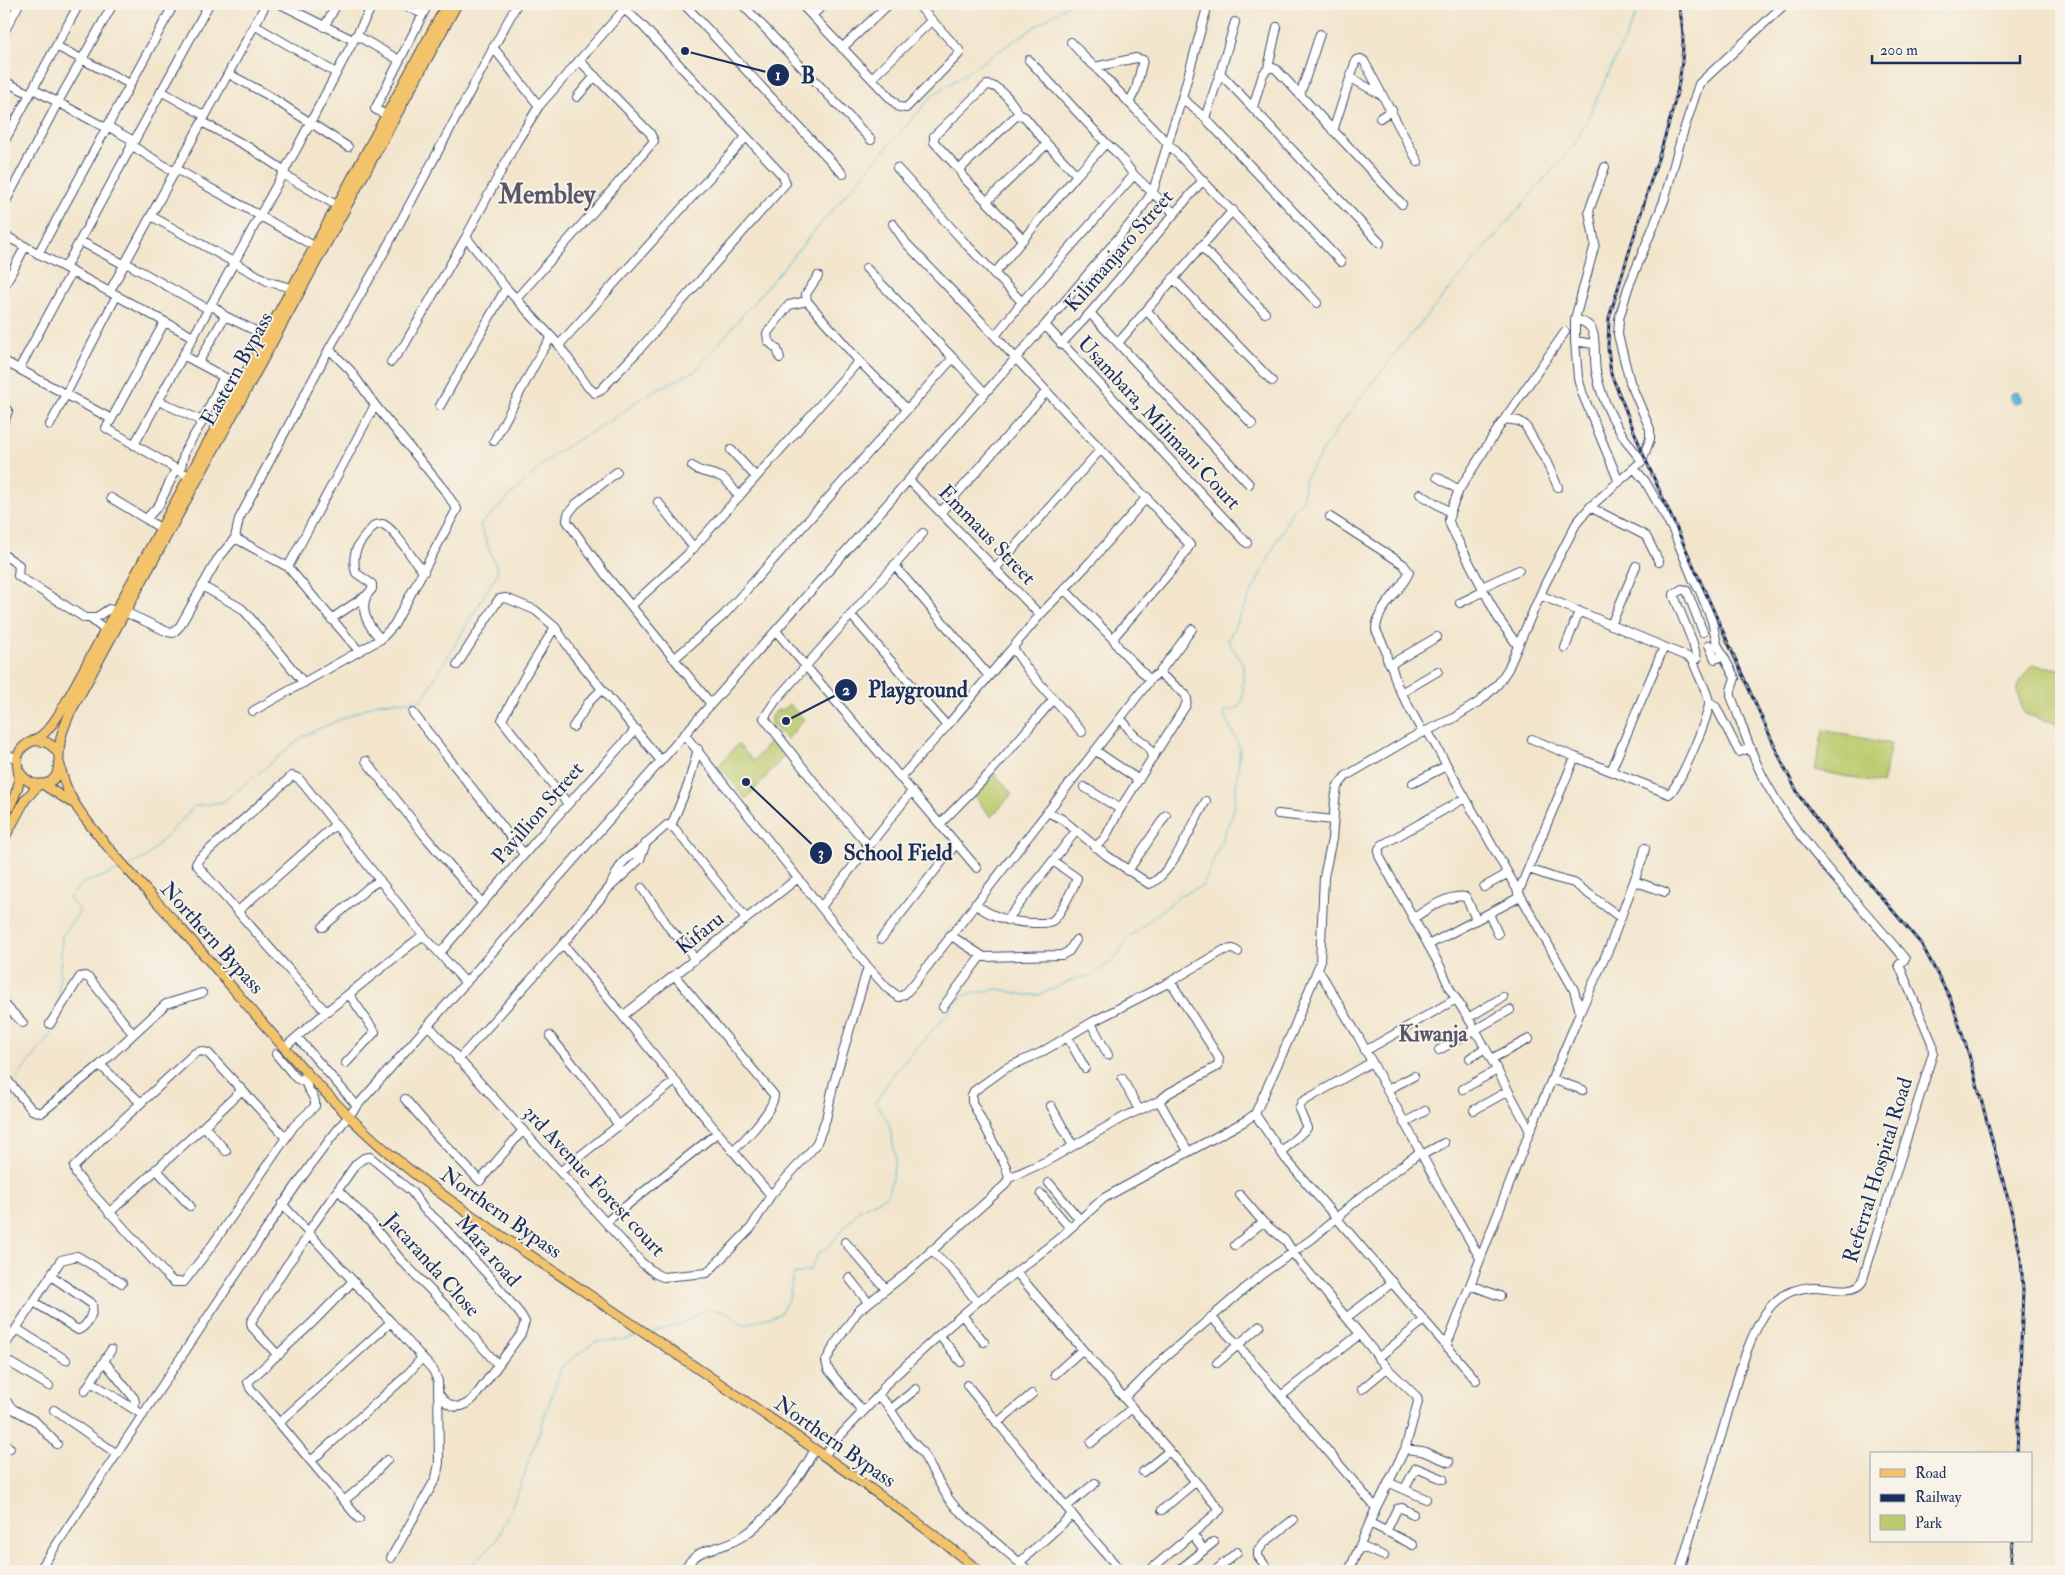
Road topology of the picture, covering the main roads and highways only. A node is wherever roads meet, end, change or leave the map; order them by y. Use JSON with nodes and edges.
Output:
{"nodes":[{"id":1,"x":447,"y":4,"type":"edge"},
{"id":2,"x":457,"y":4,"type":"edge"},
{"id":3,"x":121,"y":612,"type":"junction"},
{"id":4,"x":35,"y":740,"type":"junction"},
{"id":5,"x":60,"y":760,"type":"junction"},
{"id":6,"x":18,"y":771,"type":"junction"},
{"id":7,"x":41,"y":784,"type":"junction"},
{"id":8,"x":74,"y":804,"type":"junction"},
{"id":9,"x":4,"y":817,"type":"edge"},
{"id":10,"x":4,"y":839,"type":"edge"},
{"id":11,"x":979,"y":1571,"type":"edge"}],
"edges":[{"from":1,"to":3,"type":"main road","name":"Eastern Bypass"},
{"from":2,"to":3,"type":"main road","name":"Eastern Bypass"},
{"from":3,"to":4,"type":"main road","name":"Eastern Bypass"},
{"from":3,"to":5,"type":"main road","name":"Eastern Bypass"},
{"from":4,"to":5,"type":"main road"},
{"from":4,"to":6,"type":"main road","name":"Eastern Bypass"},
{"from":5,"to":7,"type":"main road"},
{"from":5,"to":8,"type":"main road"},
{"from":6,"to":7,"type":"main road"},
{"from":6,"to":9,"type":"main road"},
{"from":7,"to":8,"type":"main road"},
{"from":7,"to":10,"type":"main road"},
{"from":8,"to":11,"type":"main road","name":"Northern Bypass"}]}
